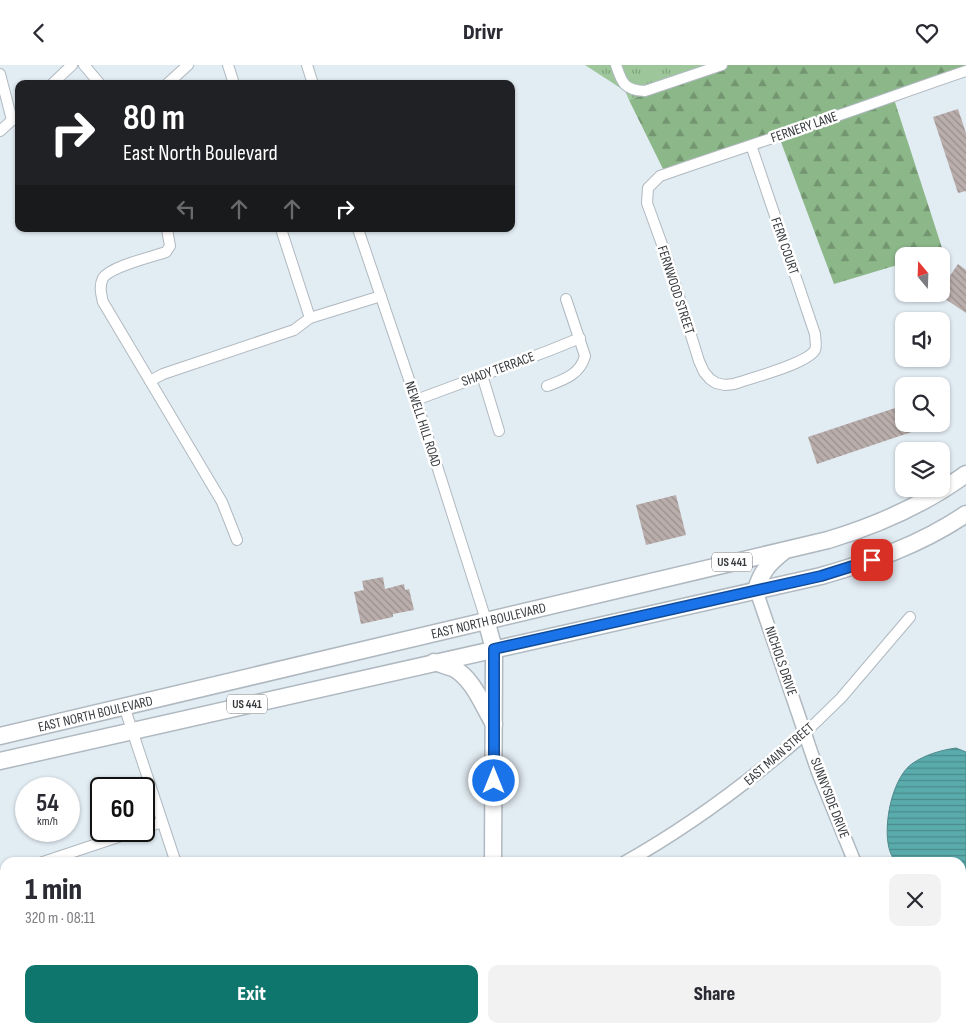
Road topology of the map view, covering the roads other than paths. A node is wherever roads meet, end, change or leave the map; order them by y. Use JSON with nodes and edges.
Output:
{"nodes":[{"id":1,"x":72,"y":65,"type":"edge"},
{"id":2,"x":84,"y":65,"type":"edge"},
{"id":3,"x":188,"y":65,"type":"edge"},
{"id":4,"x":228,"y":65,"type":"edge"},
{"id":5,"x":307,"y":65,"type":"edge"},
{"id":6,"x":616,"y":65,"type":"edge"},
{"id":7,"x":722,"y":65,"type":"edge"},
{"id":8,"x":966,"y":71,"type":"edge"},
{"id":9,"x":0,"y":74,"type":"edge"},
{"id":10,"x":56,"y":80,"type":"edge"},
{"id":11,"x":97,"y":80,"type":"edge"},
{"id":12,"x":171,"y":80,"type":"edge"},
{"id":13,"x":233,"y":80,"type":"edge"},
{"id":14,"x":311,"y":80,"type":"edge"},
{"id":15,"x":15,"y":117,"type":"edge"},
{"id":16,"x":0,"y":131,"type":"edge"},
{"id":17,"x":750,"y":145,"type":"junction"},
{"id":18,"x":647,"y":191,"type":"joint"},
{"id":19,"x":168,"y":232,"type":"edge"},
{"id":20,"x":282,"y":232,"type":"edge"},
{"id":21,"x":359,"y":232,"type":"edge"},
{"id":22,"x":381,"y":296,"type":"junction"},
{"id":23,"x":566,"y":299,"type":"dead end"},
{"id":24,"x":310,"y":319,"type":"junction"},
{"id":25,"x":580,"y":338,"type":"junction"},
{"id":26,"x":482,"y":375,"type":"junction"},
{"id":27,"x":150,"y":381,"type":"junction"},
{"id":28,"x":716,"y":383,"type":"joint"},
{"id":29,"x":546,"y":386,"type":"dead end"},
{"id":30,"x":416,"y":400,"type":"junction"},
{"id":31,"x":499,"y":431,"type":"dead end"},
{"id":32,"x":966,"y":474,"type":"edge"},
{"id":33,"x":966,"y":514,"type":"edge"},
{"id":34,"x":237,"y":540,"type":"dead end"},
{"id":35,"x":785,"y":550,"type":"junction"},
{"id":36,"x":756,"y":590,"type":"junction"},
{"id":37,"x":910,"y":617,"type":"dead end"},
{"id":38,"x":486,"y":620,"type":"junction"},
{"id":39,"x":494,"y":649,"type":"junction"},
{"id":40,"x":434,"y":662,"type":"junction"},
{"id":41,"x":124,"y":706,"type":"junction"},
{"id":42,"x":494,"y":725,"type":"junction"},
{"id":43,"x":131,"y":731,"type":"junction"},
{"id":44,"x":806,"y":732,"type":"junction"},
{"id":45,"x":0,"y":736,"type":"edge"},
{"id":46,"x":0,"y":761,"type":"edge"},
{"id":47,"x":162,"y":822,"type":"junction"},
{"id":48,"x":155,"y":824,"type":"edge"},
{"id":49,"x":103,"y":842,"type":"edge"},
{"id":50,"x":58,"y":857,"type":"edge"},
{"id":51,"x":174,"y":857,"type":"edge"},
{"id":52,"x":495,"y":857,"type":"edge"},
{"id":53,"x":634,"y":857,"type":"edge"},
{"id":54,"x":853,"y":857,"type":"edge"}],
"edges":[{"from":1,"to":10,"type":"street"},
{"from":2,"to":11,"type":"street"},
{"from":3,"to":12,"type":"street"},
{"from":4,"to":13,"type":"street"},
{"from":5,"to":14,"type":"street"},
{"from":6,"to":7,"type":"street"},
{"from":8,"to":17,"type":"street","name":"FERNERY LANE"},
{"from":9,"to":15,"type":"street"},
{"from":15,"to":16,"type":"street"},
{"from":17,"to":18,"type":"street","name":"FERNERY LANE"},
{"from":17,"to":28,"type":"street","name":"FERN COURT"},
{"from":18,"to":28,"type":"street","name":"FERNWOOD STREET"},
{"from":19,"to":27,"type":"street"},
{"from":20,"to":24,"type":"street"},
{"from":21,"to":22,"type":"street","name":"NEWELL HILL ROAD"},
{"from":22,"to":24,"type":"street"},
{"from":22,"to":30,"type":"street","name":"NEWELL HILL ROAD"},
{"from":23,"to":25,"type":"street"},
{"from":24,"to":27,"type":"street"},
{"from":25,"to":26,"type":"street","name":"SHADY TERRACE"},
{"from":25,"to":29,"type":"street"},
{"from":26,"to":30,"type":"street","name":"SHADY TERRACE"},
{"from":26,"to":31,"type":"street"},
{"from":27,"to":34,"type":"street"},
{"from":30,"to":38,"type":"street","name":"NEWELL HILL ROAD"},
{"from":32,"to":35,"type":"main road","name":"EAST NORTH BOULEVARD","number":"US 441"},
{"from":33,"to":36,"type":"main road","name":"EAST NORTH BOULEVARD","number":"US 441"},
{"from":35,"to":36,"type":"main road"},
{"from":35,"to":38,"type":"main road","name":"EAST NORTH BOULEVARD","number":"US 441"},
{"from":36,"to":39,"type":"main road","name":"EAST NORTH BOULEVARD","number":"US 441"},
{"from":36,"to":44,"type":"street","name":"NICHOLS DRIVE"},
{"from":37,"to":44,"type":"street","name":"EAST MAIN STREET"},
{"from":38,"to":39,"type":"main road"},
{"from":38,"to":41,"type":"main road","name":"EAST NORTH BOULEVARD","number":"US 441"},
{"from":39,"to":40,"type":"main road","name":"EAST NORTH BOULEVARD","number":"US 441"},
{"from":39,"to":42,"type":"main road"},
{"from":40,"to":42,"type":"main road"},
{"from":40,"to":43,"type":"main road","name":"EAST NORTH BOULEVARD","number":"US 441"},
{"from":41,"to":43,"type":"street"},
{"from":41,"to":45,"type":"main road","name":"EAST NORTH BOULEVARD","number":"US 441"},
{"from":42,"to":52,"type":"main road"},
{"from":43,"to":46,"type":"main road","name":"EAST NORTH BOULEVARD","number":"US 441"},
{"from":43,"to":47,"type":"street"},
{"from":44,"to":53,"type":"street","name":"EAST MAIN STREET"},
{"from":44,"to":54,"type":"street","name":"SUNNYSIDE DRIVE"},
{"from":47,"to":48,"type":"street"},
{"from":47,"to":51,"type":"street"},
{"from":49,"to":50,"type":"street"}]}
